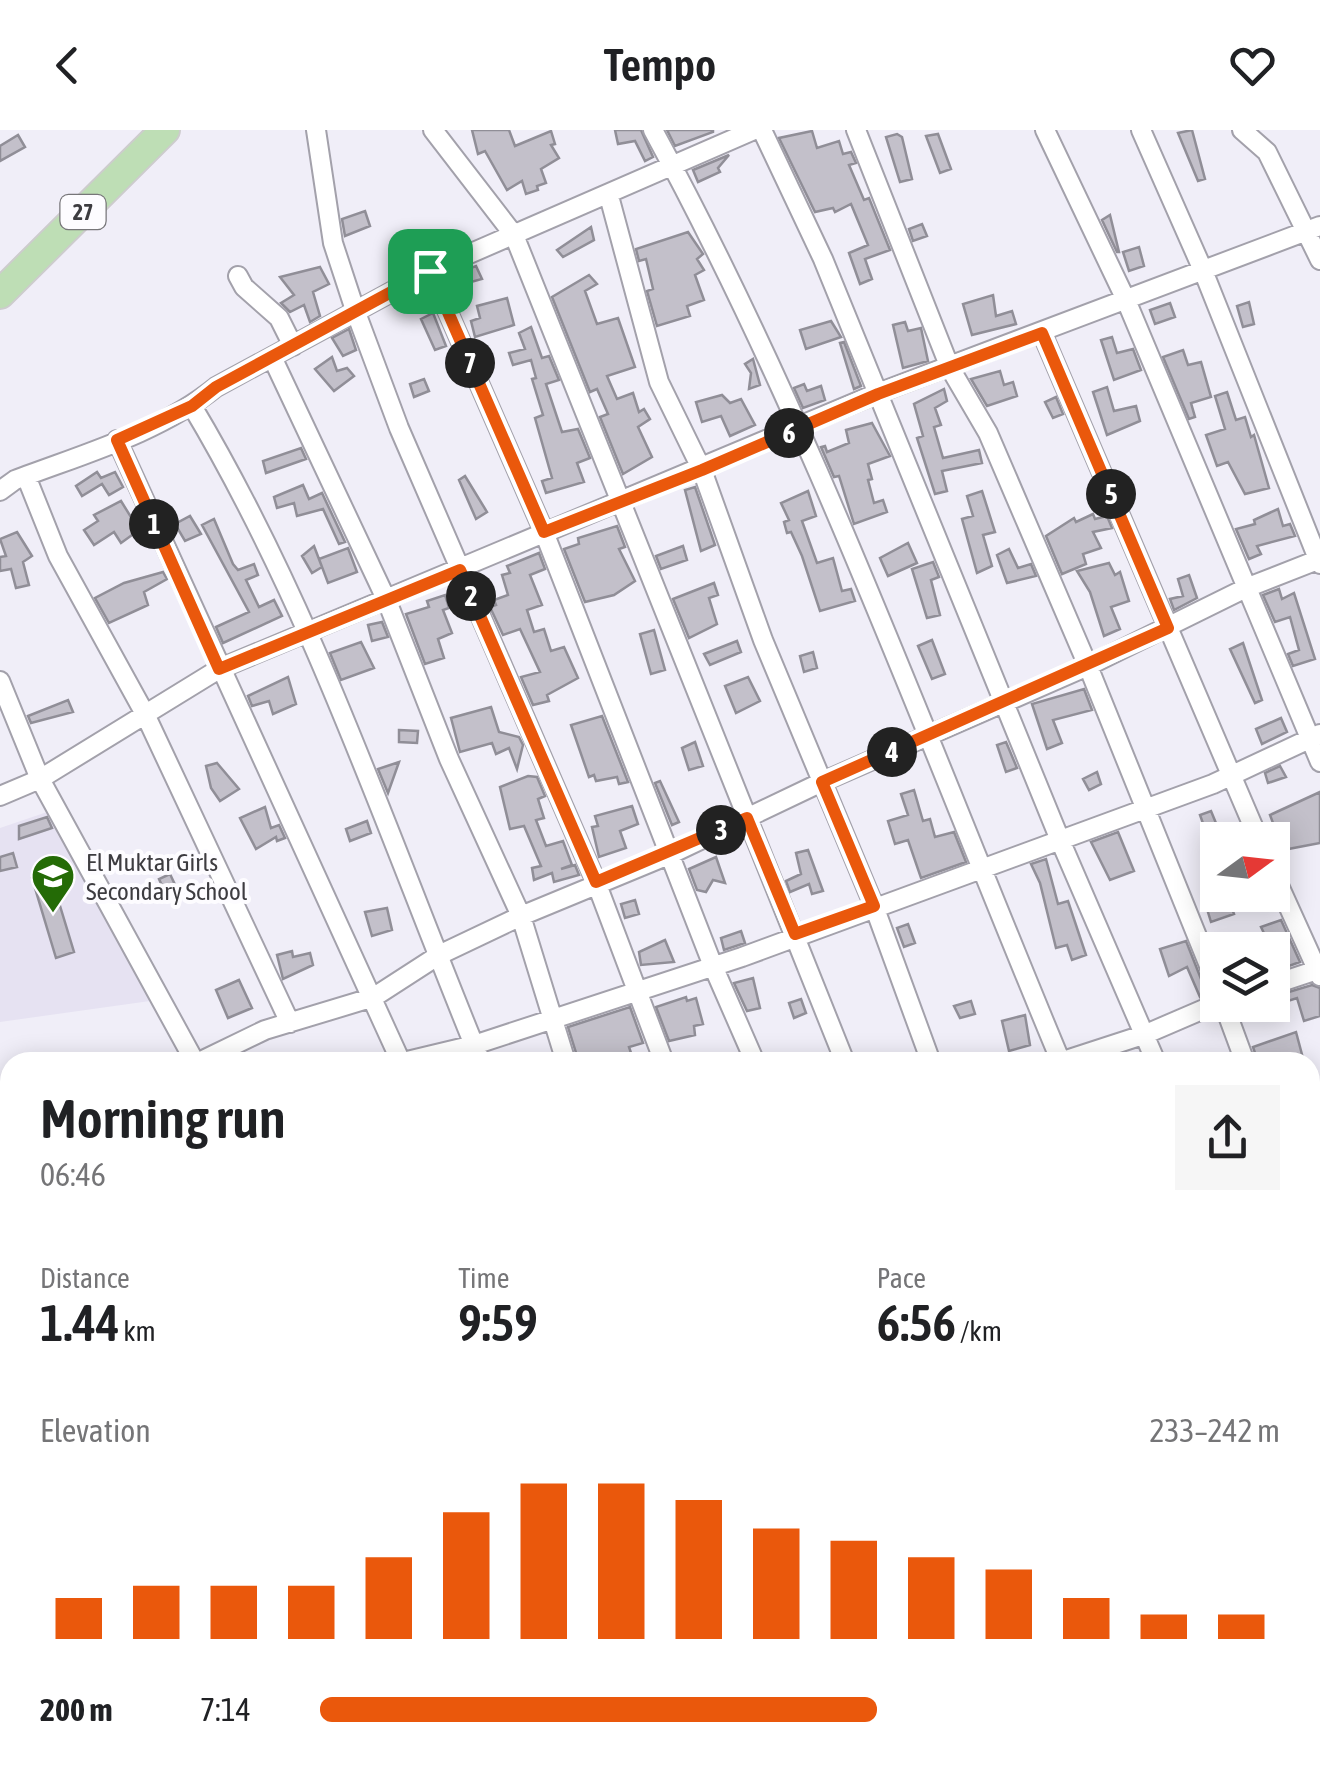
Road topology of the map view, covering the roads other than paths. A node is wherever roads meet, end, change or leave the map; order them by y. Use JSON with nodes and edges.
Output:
{"nodes":[{"id":1,"x":316,"y":130,"type":"edge"},
{"id":2,"x":433,"y":130,"type":"edge"},
{"id":3,"x":653,"y":130,"type":"edge"},
{"id":4,"x":758,"y":130,"type":"edge"},
{"id":5,"x":856,"y":130,"type":"edge"},
{"id":6,"x":1045,"y":130,"type":"edge"},
{"id":7,"x":1141,"y":130,"type":"edge"},
{"id":8,"x":1242,"y":130,"type":"edge"},
{"id":9,"x":151,"y":135,"type":"edge"},
{"id":10,"x":673,"y":168,"type":"junction"},
{"id":11,"x":609,"y":196,"type":"junction"},
{"id":12,"x":1314,"y":228,"type":"edge"},
{"id":13,"x":514,"y":235,"type":"junction"},
{"id":14,"x":1320,"y":260,"type":"edge"},
{"id":15,"x":1202,"y":268,"type":"junction"},
{"id":16,"x":430,"y":271,"type":"junction"},
{"id":17,"x":238,"y":276,"type":"dead end"},
{"id":18,"x":0,"y":294,"type":"edge"},
{"id":19,"x":1126,"y":300,"type":"junction"},
{"id":20,"x":355,"y":310,"type":"junction"},
{"id":21,"x":1042,"y":333,"type":"junction"},
{"id":22,"x":293,"y":346,"type":"junction"},
{"id":23,"x":272,"y":357,"type":"junction"},
{"id":24,"x":950,"y":368,"type":"junction"},
{"id":25,"x":878,"y":394,"type":"junction"},
{"id":26,"x":192,"y":406,"type":"junction"},
{"id":27,"x":800,"y":428,"type":"junction"},
{"id":28,"x":117,"y":440,"type":"junction"},
{"id":29,"x":702,"y":470,"type":"junction"},
{"id":30,"x":26,"y":476,"type":"junction"},
{"id":31,"x":0,"y":491,"type":"edge"},
{"id":32,"x":623,"y":502,"type":"junction"},
{"id":33,"x":544,"y":532,"type":"junction"},
{"id":34,"x":1319,"y":561,"type":"edge"},
{"id":35,"x":460,"y":570,"type":"junction"},
{"id":36,"x":1246,"y":588,"type":"junction"},
{"id":37,"x":387,"y":601,"type":"junction"},
{"id":38,"x":1168,"y":628,"type":"junction"},
{"id":39,"x":308,"y":636,"type":"junction"},
{"id":40,"x":1088,"y":666,"type":"junction"},
{"id":41,"x":219,"y":669,"type":"junction"},
{"id":42,"x":0,"y":681,"type":"edge"},
{"id":43,"x":1004,"y":702,"type":"junction"},
{"id":44,"x":145,"y":714,"type":"junction"},
{"id":45,"x":928,"y":736,"type":"junction"},
{"id":46,"x":1314,"y":737,"type":"edge"},
{"id":47,"x":1320,"y":762,"type":"edge"},
{"id":48,"x":1229,"y":774,"type":"junction"},
{"id":49,"x":40,"y":779,"type":"junction"},
{"id":50,"x":822,"y":782,"type":"junction"},
{"id":51,"x":0,"y":796,"type":"edge"},
{"id":52,"x":1146,"y":808,"type":"junction"},
{"id":53,"x":747,"y":818,"type":"junction"},
{"id":54,"x":1251,"y":822,"type":"edge"},
{"id":55,"x":1060,"y":840,"type":"junction"},
{"id":56,"x":671,"y":854,"type":"junction"},
{"id":57,"x":981,"y":871,"type":"junction"},
{"id":58,"x":596,"y":882,"type":"junction"},
{"id":59,"x":874,"y":906,"type":"junction"},
{"id":60,"x":1290,"y":909,"type":"edge"},
{"id":61,"x":521,"y":916,"type":"junction"},
{"id":62,"x":795,"y":934,"type":"junction"},
{"id":63,"x":1200,"y":943,"type":"edge"},
{"id":64,"x":439,"y":954,"type":"junction"},
{"id":65,"x":713,"y":966,"type":"junction"},
{"id":66,"x":1319,"y":972,"type":"edge"},
{"id":67,"x":1290,"y":980,"type":"edge"},
{"id":68,"x":634,"y":991,"type":"junction"},
{"id":69,"x":374,"y":998,"type":"junction"},
{"id":70,"x":1200,"y":1012,"type":"edge"},
{"id":71,"x":555,"y":1018,"type":"junction"},
{"id":72,"x":1228,"y":1022,"type":"edge"},
{"id":73,"x":290,"y":1023,"type":"junction"},
{"id":74,"x":1146,"y":1034,"type":"junction"},
{"id":75,"x":191,"y":1052,"type":"edge"},
{"id":76,"x":219,"y":1052,"type":"edge"},
{"id":77,"x":398,"y":1052,"type":"edge"},
{"id":78,"x":477,"y":1052,"type":"edge"},
{"id":79,"x":482,"y":1052,"type":"edge"},
{"id":80,"x":564,"y":1052,"type":"edge"},
{"id":81,"x":660,"y":1052,"type":"edge"},
{"id":82,"x":751,"y":1052,"type":"edge"},
{"id":83,"x":841,"y":1052,"type":"edge"},
{"id":84,"x":927,"y":1052,"type":"edge"},
{"id":85,"x":1057,"y":1052,"type":"edge"},
{"id":86,"x":1091,"y":1052,"type":"edge"},
{"id":87,"x":1152,"y":1052,"type":"edge"},
{"id":88,"x":1241,"y":1052,"type":"edge"}],
"edges":[{"from":1,"to":20,"type":"street"},
{"from":2,"to":13,"type":"street"},
{"from":3,"to":10,"type":"street"},
{"from":4,"to":10,"type":"street"},
{"from":4,"to":25,"type":"street"},
{"from":5,"to":24,"type":"street"},
{"from":6,"to":19,"type":"street"},
{"from":7,"to":15,"type":"street"},
{"from":8,"to":12,"type":"street"},
{"from":9,"to":18,"type":"main road","number":"27"},
{"from":10,"to":11,"type":"street"},
{"from":10,"to":27,"type":"street"},
{"from":11,"to":13,"type":"street"},
{"from":11,"to":29,"type":"street"},
{"from":12,"to":14,"type":"street"},
{"from":12,"to":15,"type":"street"},
{"from":13,"to":16,"type":"street"},
{"from":13,"to":32,"type":"street"},
{"from":15,"to":19,"type":"street"},
{"from":15,"to":34,"type":"street"},
{"from":16,"to":20,"type":"street"},
{"from":16,"to":33,"type":"street"},
{"from":17,"to":22,"type":"street"},
{"from":19,"to":21,"type":"street"},
{"from":19,"to":36,"type":"street"},
{"from":20,"to":22,"type":"street"},
{"from":20,"to":35,"type":"street"},
{"from":21,"to":24,"type":"street"},
{"from":21,"to":38,"type":"street"},
{"from":22,"to":23,"type":"street"},
{"from":23,"to":26,"type":"street"},
{"from":23,"to":37,"type":"street"},
{"from":24,"to":25,"type":"street"},
{"from":24,"to":40,"type":"street"},
{"from":25,"to":27,"type":"street"},
{"from":25,"to":43,"type":"street"},
{"from":26,"to":28,"type":"street"},
{"from":26,"to":39,"type":"street"},
{"from":27,"to":29,"type":"street"},
{"from":27,"to":45,"type":"street"},
{"from":28,"to":30,"type":"street"},
{"from":28,"to":41,"type":"street"},
{"from":29,"to":32,"type":"street"},
{"from":29,"to":50,"type":"street"},
{"from":30,"to":31,"type":"street"},
{"from":30,"to":44,"type":"street"},
{"from":32,"to":33,"type":"street"},
{"from":32,"to":53,"type":"street"},
{"from":33,"to":35,"type":"street"},
{"from":33,"to":56,"type":"street"},
{"from":34,"to":36,"type":"street"},
{"from":35,"to":37,"type":"street"},
{"from":35,"to":58,"type":"street"},
{"from":36,"to":38,"type":"street"},
{"from":36,"to":46,"type":"street"},
{"from":37,"to":39,"type":"street"},
{"from":37,"to":61,"type":"street"},
{"from":38,"to":40,"type":"street"},
{"from":38,"to":48,"type":"street"},
{"from":39,"to":41,"type":"street"},
{"from":39,"to":64,"type":"street"},
{"from":40,"to":43,"type":"street"},
{"from":40,"to":52,"type":"street"},
{"from":41,"to":44,"type":"street"},
{"from":41,"to":69,"type":"street"},
{"from":42,"to":49,"type":"street"},
{"from":43,"to":45,"type":"street"},
{"from":43,"to":55,"type":"street"},
{"from":44,"to":49,"type":"street"},
{"from":44,"to":73,"type":"street"},
{"from":45,"to":50,"type":"street"},
{"from":45,"to":57,"type":"street"},
{"from":46,"to":47,"type":"street"},
{"from":46,"to":48,"type":"street"},
{"from":48,"to":52,"type":"street"},
{"from":48,"to":54,"type":"street"},
{"from":49,"to":51,"type":"street"},
{"from":49,"to":75,"type":"street"},
{"from":50,"to":53,"type":"street"},
{"from":50,"to":59,"type":"street"},
{"from":52,"to":55,"type":"street"},
{"from":52,"to":63,"type":"street"},
{"from":53,"to":56,"type":"street"},
{"from":53,"to":62,"type":"street"},
{"from":55,"to":57,"type":"street"},
{"from":55,"to":74,"type":"street"},
{"from":56,"to":58,"type":"street"},
{"from":56,"to":65,"type":"street"},
{"from":57,"to":59,"type":"street"},
{"from":57,"to":85,"type":"street"},
{"from":58,"to":61,"type":"street"},
{"from":58,"to":68,"type":"street"},
{"from":59,"to":62,"type":"street"},
{"from":59,"to":84,"type":"street"},
{"from":60,"to":66,"type":"street"},
{"from":61,"to":64,"type":"street"},
{"from":61,"to":71,"type":"street"},
{"from":62,"to":65,"type":"street"},
{"from":62,"to":83,"type":"street"},
{"from":64,"to":69,"type":"street"},
{"from":64,"to":78,"type":"street"},
{"from":65,"to":68,"type":"street"},
{"from":65,"to":82,"type":"street"},
{"from":66,"to":67,"type":"street"},
{"from":68,"to":71,"type":"street"},
{"from":68,"to":81,"type":"street"},
{"from":69,"to":73,"type":"street"},
{"from":69,"to":77,"type":"street"},
{"from":70,"to":74,"type":"street"},
{"from":71,"to":79,"type":"street"},
{"from":71,"to":80,"type":"street"},
{"from":72,"to":88,"type":"street"},
{"from":73,"to":76,"type":"street"},
{"from":74,"to":86,"type":"street"},
{"from":74,"to":87,"type":"street"}]}
